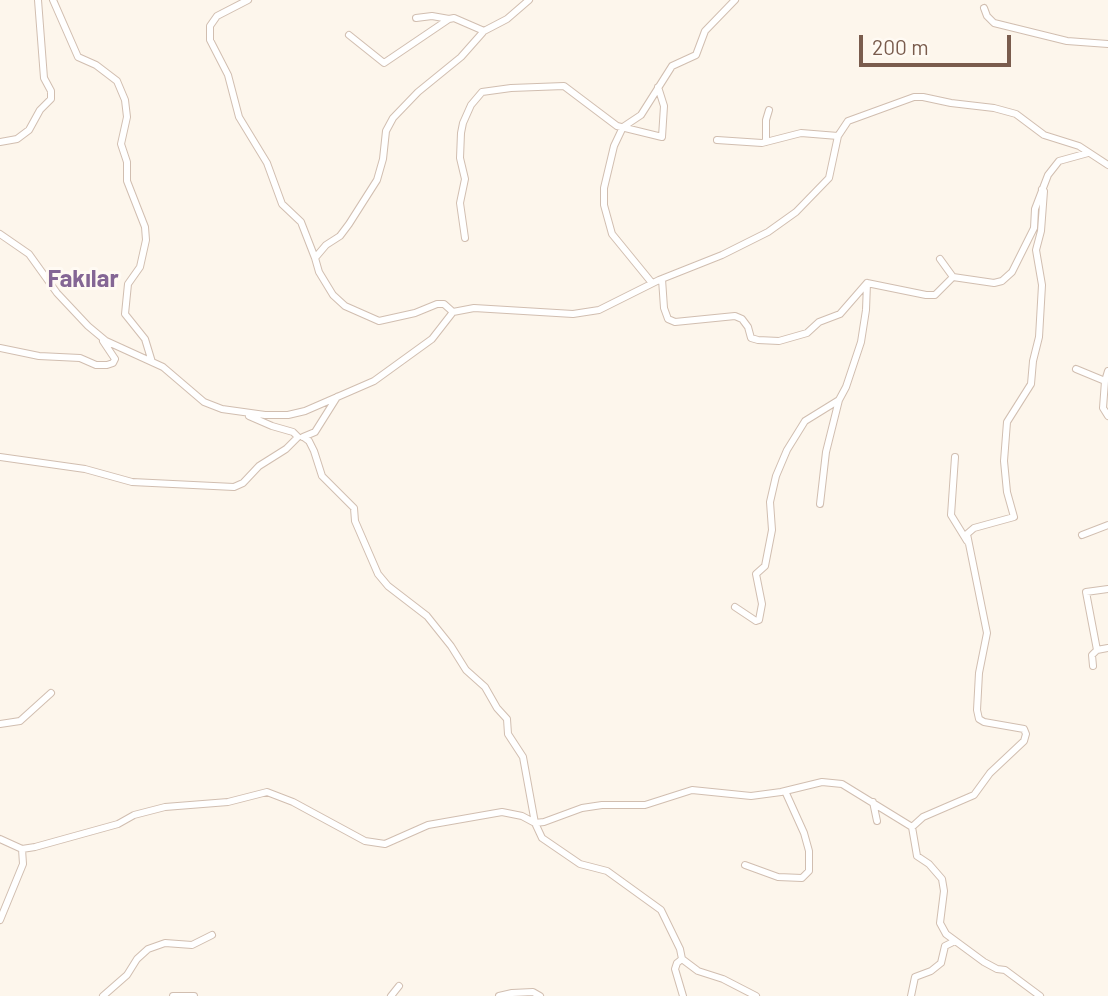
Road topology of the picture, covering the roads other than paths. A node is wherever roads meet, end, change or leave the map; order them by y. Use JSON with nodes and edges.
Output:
{"nodes":[{"id":1,"x":38,"y":0,"type":"edge"},
{"id":2,"x":53,"y":0,"type":"edge"},
{"id":3,"x":248,"y":0,"type":"edge"},
{"id":4,"x":529,"y":0,"type":"edge"},
{"id":5,"x":735,"y":0,"type":"edge"},
{"id":6,"x":984,"y":8,"type":"dead end"},
{"id":7,"x":416,"y":18,"type":"dead end"},
{"id":8,"x":449,"y":19,"type":"junction"},
{"id":9,"x":484,"y":31,"type":"junction"},
{"id":10,"x":349,"y":35,"type":"dead end"},
{"id":11,"x":1108,"y":44,"type":"edge"},
{"id":12,"x":658,"y":87,"type":"junction"},
{"id":13,"x":769,"y":110,"type":"dead end"},
{"id":14,"x":623,"y":127,"type":"junction"},
{"id":15,"x":838,"y":136,"type":"junction"},
{"id":16,"x":717,"y":140,"type":"dead end"},
{"id":17,"x":0,"y":142,"type":"edge"},
{"id":18,"x":766,"y":142,"type":"junction"},
{"id":19,"x":1088,"y":153,"type":"junction"},
{"id":20,"x":1108,"y":165,"type":"edge"},
{"id":21,"x":1042,"y":189,"type":"junction"},
{"id":22,"x":0,"y":234,"type":"edge"},
{"id":23,"x":465,"y":238,"type":"dead end"},
{"id":24,"x":315,"y":258,"type":"junction"},
{"id":25,"x":940,"y":259,"type":"dead end"},
{"id":26,"x":953,"y":277,"type":"junction"},
{"id":27,"x":662,"y":279,"type":"junction"},
{"id":28,"x":653,"y":283,"type":"junction"},
{"id":29,"x":867,"y":283,"type":"junction"},
{"id":30,"x":453,"y":312,"type":"junction"},
{"id":31,"x":100,"y":337,"type":"junction"},
{"id":32,"x":0,"y":348,"type":"edge"},
{"id":33,"x":152,"y":362,"type":"junction"},
{"id":34,"x":1076,"y":369,"type":"dead end"},
{"id":35,"x":1108,"y":371,"type":"edge"},
{"id":36,"x":1105,"y":381,"type":"junction"},
{"id":37,"x":337,"y":397,"type":"junction"},
{"id":38,"x":839,"y":400,"type":"junction"},
{"id":39,"x":241,"y":412,"type":"junction"},
{"id":40,"x":1108,"y":416,"type":"edge"},
{"id":41,"x":301,"y":437,"type":"junction"},
{"id":42,"x":0,"y":457,"type":"edge"},
{"id":43,"x":955,"y":457,"type":"dead end"},
{"id":44,"x":820,"y":504,"type":"dead end"},
{"id":45,"x":1108,"y":525,"type":"edge"},
{"id":46,"x":1082,"y":536,"type":"dead end"},
{"id":47,"x":970,"y":544,"type":"junction"},
{"id":48,"x":1108,"y":589,"type":"edge"},
{"id":49,"x":735,"y":607,"type":"dead end"},
{"id":50,"x":1108,"y":648,"type":"edge"},
{"id":51,"x":1097,"y":650,"type":"junction"},
{"id":52,"x":1093,"y":666,"type":"dead end"},
{"id":53,"x":51,"y":693,"type":"dead end"},
{"id":54,"x":0,"y":724,"type":"edge"},
{"id":55,"x":785,"y":791,"type":"junction"},
{"id":56,"x":873,"y":802,"type":"junction"},
{"id":57,"x":877,"y":821,"type":"dead end"},
{"id":58,"x":535,"y":823,"type":"junction"},
{"id":59,"x":912,"y":827,"type":"junction"},
{"id":60,"x":0,"y":839,"type":"edge"},
{"id":61,"x":22,"y":849,"type":"junction"},
{"id":62,"x":745,"y":865,"type":"dead end"},
{"id":63,"x":0,"y":920,"type":"edge"},
{"id":64,"x":212,"y":935,"type":"dead end"},
{"id":65,"x":955,"y":941,"type":"junction"},
{"id":66,"x":682,"y":959,"type":"junction"},
{"id":67,"x":399,"y":986,"type":"dead end"},
{"id":68,"x":103,"y":996,"type":"edge"},
{"id":69,"x":173,"y":996,"type":"edge"},
{"id":70,"x":194,"y":996,"type":"edge"},
{"id":71,"x":391,"y":996,"type":"edge"},
{"id":72,"x":499,"y":996,"type":"edge"},
{"id":73,"x":540,"y":996,"type":"edge"},
{"id":74,"x":683,"y":996,"type":"edge"},
{"id":75,"x":757,"y":996,"type":"edge"},
{"id":76,"x":911,"y":996,"type":"edge"},
{"id":77,"x":1040,"y":996,"type":"edge"}],
"edges":[{"from":1,"to":17,"type":"street"},
{"from":2,"to":33,"type":"street"},
{"from":3,"to":24,"type":"street"},
{"from":4,"to":9,"type":"street"},
{"from":5,"to":12,"type":"street"},
{"from":6,"to":11,"type":"street"},
{"from":7,"to":8,"type":"street"},
{"from":8,"to":9,"type":"street"},
{"from":8,"to":10,"type":"street"},
{"from":9,"to":24,"type":"street"},
{"from":12,"to":14,"type":"street"},
{"from":12,"to":14,"type":"street"},
{"from":13,"to":18,"type":"street"},
{"from":14,"to":23,"type":"street"},
{"from":14,"to":28,"type":"street"},
{"from":15,"to":18,"type":"street"},
{"from":15,"to":19,"type":"street"},
{"from":15,"to":27,"type":"street"},
{"from":16,"to":18,"type":"street"},
{"from":19,"to":20,"type":"street"},
{"from":19,"to":21,"type":"street"},
{"from":21,"to":26,"type":"street"},
{"from":21,"to":47,"type":"street"},
{"from":22,"to":31,"type":"street"},
{"from":24,"to":30,"type":"street"},
{"from":25,"to":26,"type":"street"},
{"from":26,"to":29,"type":"street"},
{"from":27,"to":28,"type":"street"},
{"from":27,"to":29,"type":"street"},
{"from":28,"to":30,"type":"street"},
{"from":29,"to":38,"type":"street"},
{"from":30,"to":37,"type":"street"},
{"from":31,"to":32,"type":"street"},
{"from":31,"to":33,"type":"street"},
{"from":33,"to":39,"type":"street"},
{"from":34,"to":36,"type":"street"},
{"from":35,"to":36,"type":"street"},
{"from":36,"to":40,"type":"street"},
{"from":37,"to":39,"type":"street"},
{"from":37,"to":41,"type":"street"},
{"from":38,"to":44,"type":"street"},
{"from":38,"to":49,"type":"street"},
{"from":39,"to":41,"type":"street"},
{"from":41,"to":42,"type":"street"},
{"from":41,"to":58,"type":"street"},
{"from":43,"to":47,"type":"street"},
{"from":45,"to":46,"type":"street"},
{"from":47,"to":59,"type":"street"},
{"from":48,"to":51,"type":"street"},
{"from":50,"to":51,"type":"street"},
{"from":51,"to":52,"type":"street"},
{"from":53,"to":54,"type":"street"},
{"from":55,"to":56,"type":"street"},
{"from":55,"to":58,"type":"street"},
{"from":55,"to":62,"type":"street"},
{"from":56,"to":57,"type":"street"},
{"from":56,"to":59,"type":"street"},
{"from":58,"to":61,"type":"street"},
{"from":58,"to":66,"type":"street"},
{"from":59,"to":65,"type":"street"},
{"from":60,"to":61,"type":"street"},
{"from":61,"to":63,"type":"street"},
{"from":64,"to":68,"type":"street"},
{"from":65,"to":76,"type":"street"},
{"from":65,"to":77,"type":"street"},
{"from":66,"to":74,"type":"street"},
{"from":66,"to":75,"type":"street"},
{"from":67,"to":71,"type":"street"},
{"from":69,"to":70,"type":"street"},
{"from":72,"to":73,"type":"street"}]}
